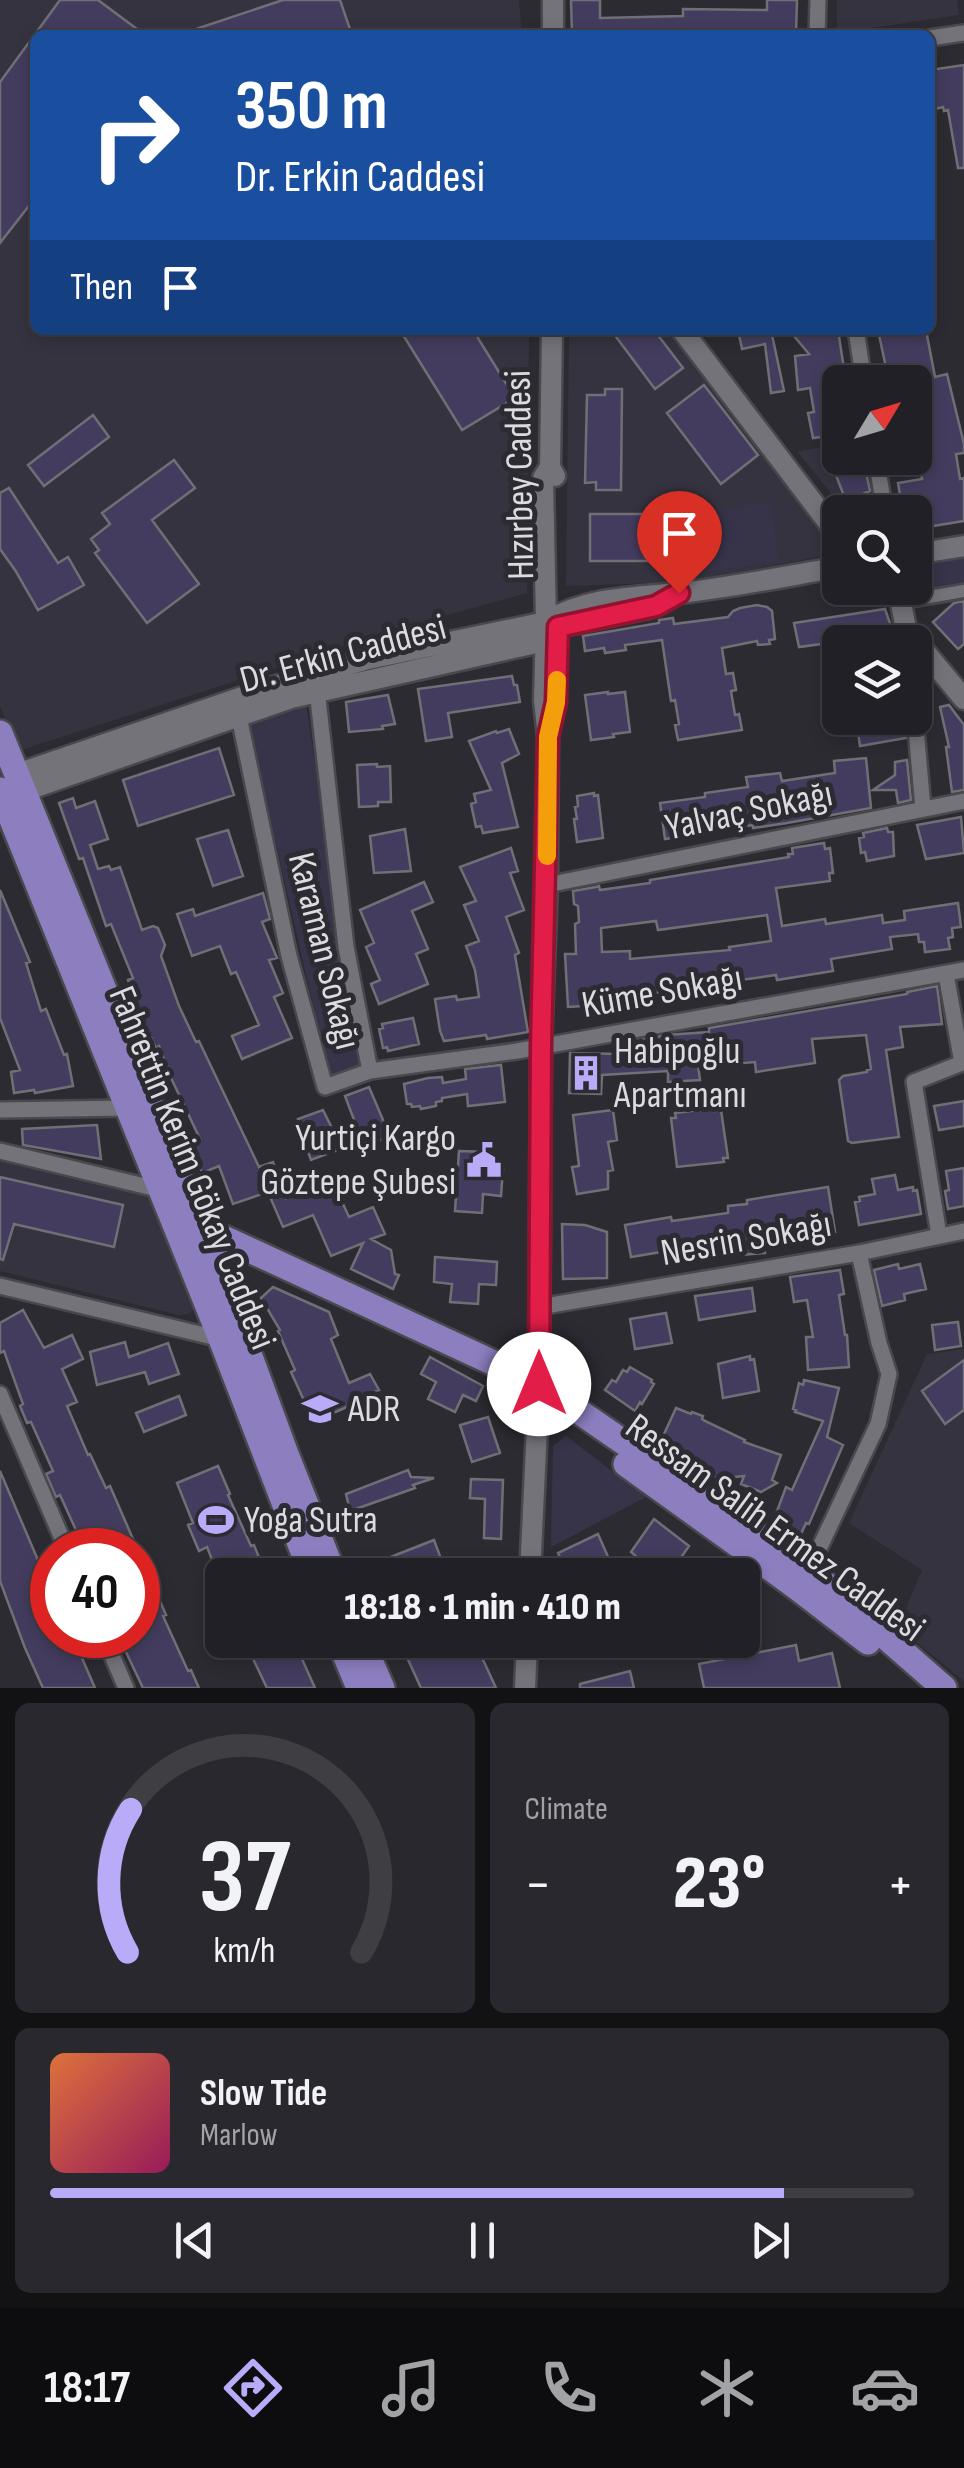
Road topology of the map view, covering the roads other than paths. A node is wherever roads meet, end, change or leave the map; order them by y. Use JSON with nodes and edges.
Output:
{"nodes":[{"id":1,"x":553,"y":0,"type":"edge"},
{"id":2,"x":818,"y":0,"type":"edge"},
{"id":3,"x":554,"y":30,"type":"edge"},
{"id":4,"x":817,"y":30,"type":"edge"},
{"id":5,"x":964,"y":34,"type":"edge"},
{"id":6,"x":935,"y":37,"type":"edge"},
{"id":7,"x":552,"y":335,"type":"edge"},
{"id":8,"x":686,"y":335,"type":"edge"},
{"id":9,"x":698,"y":335,"type":"edge"},
{"id":10,"x":857,"y":335,"type":"edge"},
{"id":11,"x":861,"y":365,"type":"edge"},
{"id":12,"x":822,"y":497,"type":"edge"},
{"id":13,"x":822,"y":514,"type":"edge"},
{"id":14,"x":964,"y":546,"type":"edge"},
{"id":15,"x":932,"y":551,"type":"edge"},
{"id":16,"x":822,"y":570,"type":"edge"},
{"id":17,"x":964,"y":591,"type":"edge"},
{"id":18,"x":932,"y":593,"type":"edge"},
{"id":19,"x":552,"y":626,"type":"junction"},
{"id":20,"x":932,"y":663,"type":"edge"},
{"id":21,"x":316,"y":690,"type":"junction"},
{"id":22,"x":964,"y":698,"type":"edge"},
{"id":23,"x":237,"y":708,"type":"junction"},
{"id":24,"x":0,"y":734,"type":"edge"},
{"id":25,"x":916,"y":735,"type":"edge"},
{"id":26,"x":548,"y":737,"type":"junction"},
{"id":27,"x":8,"y":787,"type":"edge"},
{"id":28,"x":964,"y":801,"type":"edge"},
{"id":29,"x":924,"y":808,"type":"junction"},
{"id":30,"x":0,"y":811,"type":"edge"},
{"id":31,"x":0,"y":852,"type":"edge"},
{"id":32,"x":33,"y":875,"type":"junction"},
{"id":33,"x":547,"y":885,"type":"junction"},
{"id":34,"x":964,"y":970,"type":"edge"},
{"id":35,"x":946,"y":974,"type":"junction"},
{"id":36,"x":541,"y":1046,"type":"junction"},
{"id":37,"x":370,"y":1071,"type":"junction"},
{"id":38,"x":128,"y":1108,"type":"junction"},
{"id":39,"x":0,"y":1110,"type":"edge"},
{"id":40,"x":0,"y":1151,"type":"edge"},
{"id":41,"x":161,"y":1190,"type":"junction"},
{"id":42,"x":200,"y":1227,"type":"junction"},
{"id":43,"x":964,"y":1231,"type":"edge"},
{"id":44,"x":939,"y":1235,"type":"junction"},
{"id":45,"x":859,"y":1253,"type":"junction"},
{"id":46,"x":213,"y":1259,"type":"junction"},
{"id":47,"x":276,"y":1260,"type":"junction"},
{"id":48,"x":0,"y":1286,"type":"edge"},
{"id":49,"x":202,"y":1291,"type":"junction"},
{"id":50,"x":539,"y":1307,"type":"junction"},
{"id":51,"x":221,"y":1339,"type":"junction"},
{"id":52,"x":539,"y":1384,"type":"junction"},
{"id":53,"x":0,"y":1394,"type":"edge"},
{"id":54,"x":58,"y":1528,"type":"edge"},
{"id":55,"x":305,"y":1558,"type":"edge"},
{"id":56,"x":327,"y":1558,"type":"edge"},
{"id":57,"x":531,"y":1558,"type":"edge"},
{"id":58,"x":809,"y":1570,"type":"junction"},
{"id":59,"x":113,"y":1658,"type":"edge"},
{"id":60,"x":346,"y":1658,"type":"edge"},
{"id":61,"x":370,"y":1658,"type":"edge"},
{"id":62,"x":526,"y":1658,"type":"edge"},
{"id":63,"x":126,"y":1688,"type":"edge"},
{"id":64,"x":359,"y":1688,"type":"edge"},
{"id":65,"x":382,"y":1688,"type":"edge"},
{"id":66,"x":525,"y":1688,"type":"edge"},
{"id":67,"x":928,"y":1688,"type":"edge"},
{"id":68,"x":944,"y":1688,"type":"edge"}],
"edges":[{"from":1,"to":3,"type":"street"},
{"from":2,"to":4,"type":"street"},
{"from":5,"to":6,"type":"street"},
{"from":7,"to":19,"type":"street","name":"Hızırbey Caddesi"},
{"from":8,"to":13,"type":"street"},
{"from":9,"to":12,"type":"street"},
{"from":10,"to":11,"type":"street"},
{"from":14,"to":15,"type":"street"},
{"from":16,"to":19,"type":"street","name":"Dr. Erkin Caddesi"},
{"from":17,"to":18,"type":"street"},
{"from":19,"to":21,"type":"street","name":"Dr. Erkin Caddesi"},
{"from":19,"to":23,"type":"street","name":"Dr. Erkin Caddesi"},
{"from":19,"to":26,"type":"street","name":"Hızırbey Caddesi"},
{"from":19,"to":26,"type":"street","name":"Hızırbey Caddesi"},
{"from":20,"to":22,"type":"street"},
{"from":21,"to":23,"type":"street","name":"Dr. Erkin Caddesi"},
{"from":21,"to":37,"type":"street","name":"Karaman Sokağı"},
{"from":23,"to":27,"type":"street","name":"Dr. Erkin Caddesi"},
{"from":23,"to":37,"type":"street","name":"Karaman Sokağı"},
{"from":24,"to":27,"type":"main road","name":"Fahrettin Kerim Gökay Caddesi"},
{"from":25,"to":29,"type":"street"},
{"from":26,"to":33,"type":"street","name":"Hızırbey Caddesi"},
{"from":27,"to":30,"type":"main road"},
{"from":27,"to":32,"type":"main road","name":"Fahrettin Kerim Gökay Caddesi"},
{"from":27,"to":42,"type":"main road","name":"Fahrettin Kerim Gökay Caddesi"},
{"from":28,"to":29,"type":"street","name":"Yalvaç Sokağı"},
{"from":29,"to":33,"type":"street","name":"Yalvaç Sokağı"},
{"from":31,"to":32,"type":"main road"},
{"from":32,"to":38,"type":"main road","name":"Fahrettin Kerim Gökay Caddesi"},
{"from":33,"to":36,"type":"street","name":"Hızırbey Caddesi"},
{"from":34,"to":35,"type":"street","name":"Küme Sokağı"},
{"from":35,"to":36,"type":"street","name":"Küme Sokağı"},
{"from":35,"to":44,"type":"street"},
{"from":36,"to":37,"type":"street","name":"Küme Sokağı"},
{"from":36,"to":50,"type":"street","name":"Hızırbey Caddesi"},
{"from":38,"to":39,"type":"street"},
{"from":38,"to":41,"type":"main road","name":"Fahrettin Kerim Gökay Caddesi"},
{"from":40,"to":41,"type":"street"},
{"from":41,"to":49,"type":"main road","name":"Fahrettin Kerim Gökay Caddesi"},
{"from":42,"to":46,"type":"main road","name":"Fahrettin Kerim Gökay Caddesi"},
{"from":42,"to":47,"type":"main road","name":"Ressam Salih Ermez Caddesi"},
{"from":43,"to":44,"type":"street","name":"Nesrin Sokağı"},
{"from":44,"to":45,"type":"street","name":"Nesrin Sokağı"},
{"from":45,"to":50,"type":"street","name":"Nesrin Sokağı"},
{"from":45,"to":58,"type":"street"},
{"from":46,"to":47,"type":"main road"},
{"from":46,"to":49,"type":"main road"},
{"from":46,"to":56,"type":"main road","name":"Fahrettin Kerim Gökay Caddesi"},
{"from":47,"to":52,"type":"main road","name":"Ressam Salih Ermez Caddesi"},
{"from":48,"to":51,"type":"street"},
{"from":49,"to":51,"type":"main road","name":"Fahrettin Kerim Gökay Caddesi"},
{"from":50,"to":52,"type":"street","name":"Hızırbey Caddesi"},
{"from":51,"to":55,"type":"main road","name":"Fahrettin Kerim Gökay Caddesi"},
{"from":52,"to":57,"type":"street","name":"Hızırbey Caddesi"},
{"from":52,"to":58,"type":"main road","name":"Ressam Salih Ermez Caddesi"},
{"from":52,"to":67,"type":"main road","name":"Ressam Salih Ermez Caddesi"},
{"from":53,"to":54,"type":"street"},
{"from":58,"to":68,"type":"main road","name":"Ressam Salih Ermez Caddesi"},
{"from":59,"to":63,"type":"street"},
{"from":60,"to":64,"type":"main road"},
{"from":61,"to":65,"type":"main road"},
{"from":62,"to":66,"type":"street"}]}
